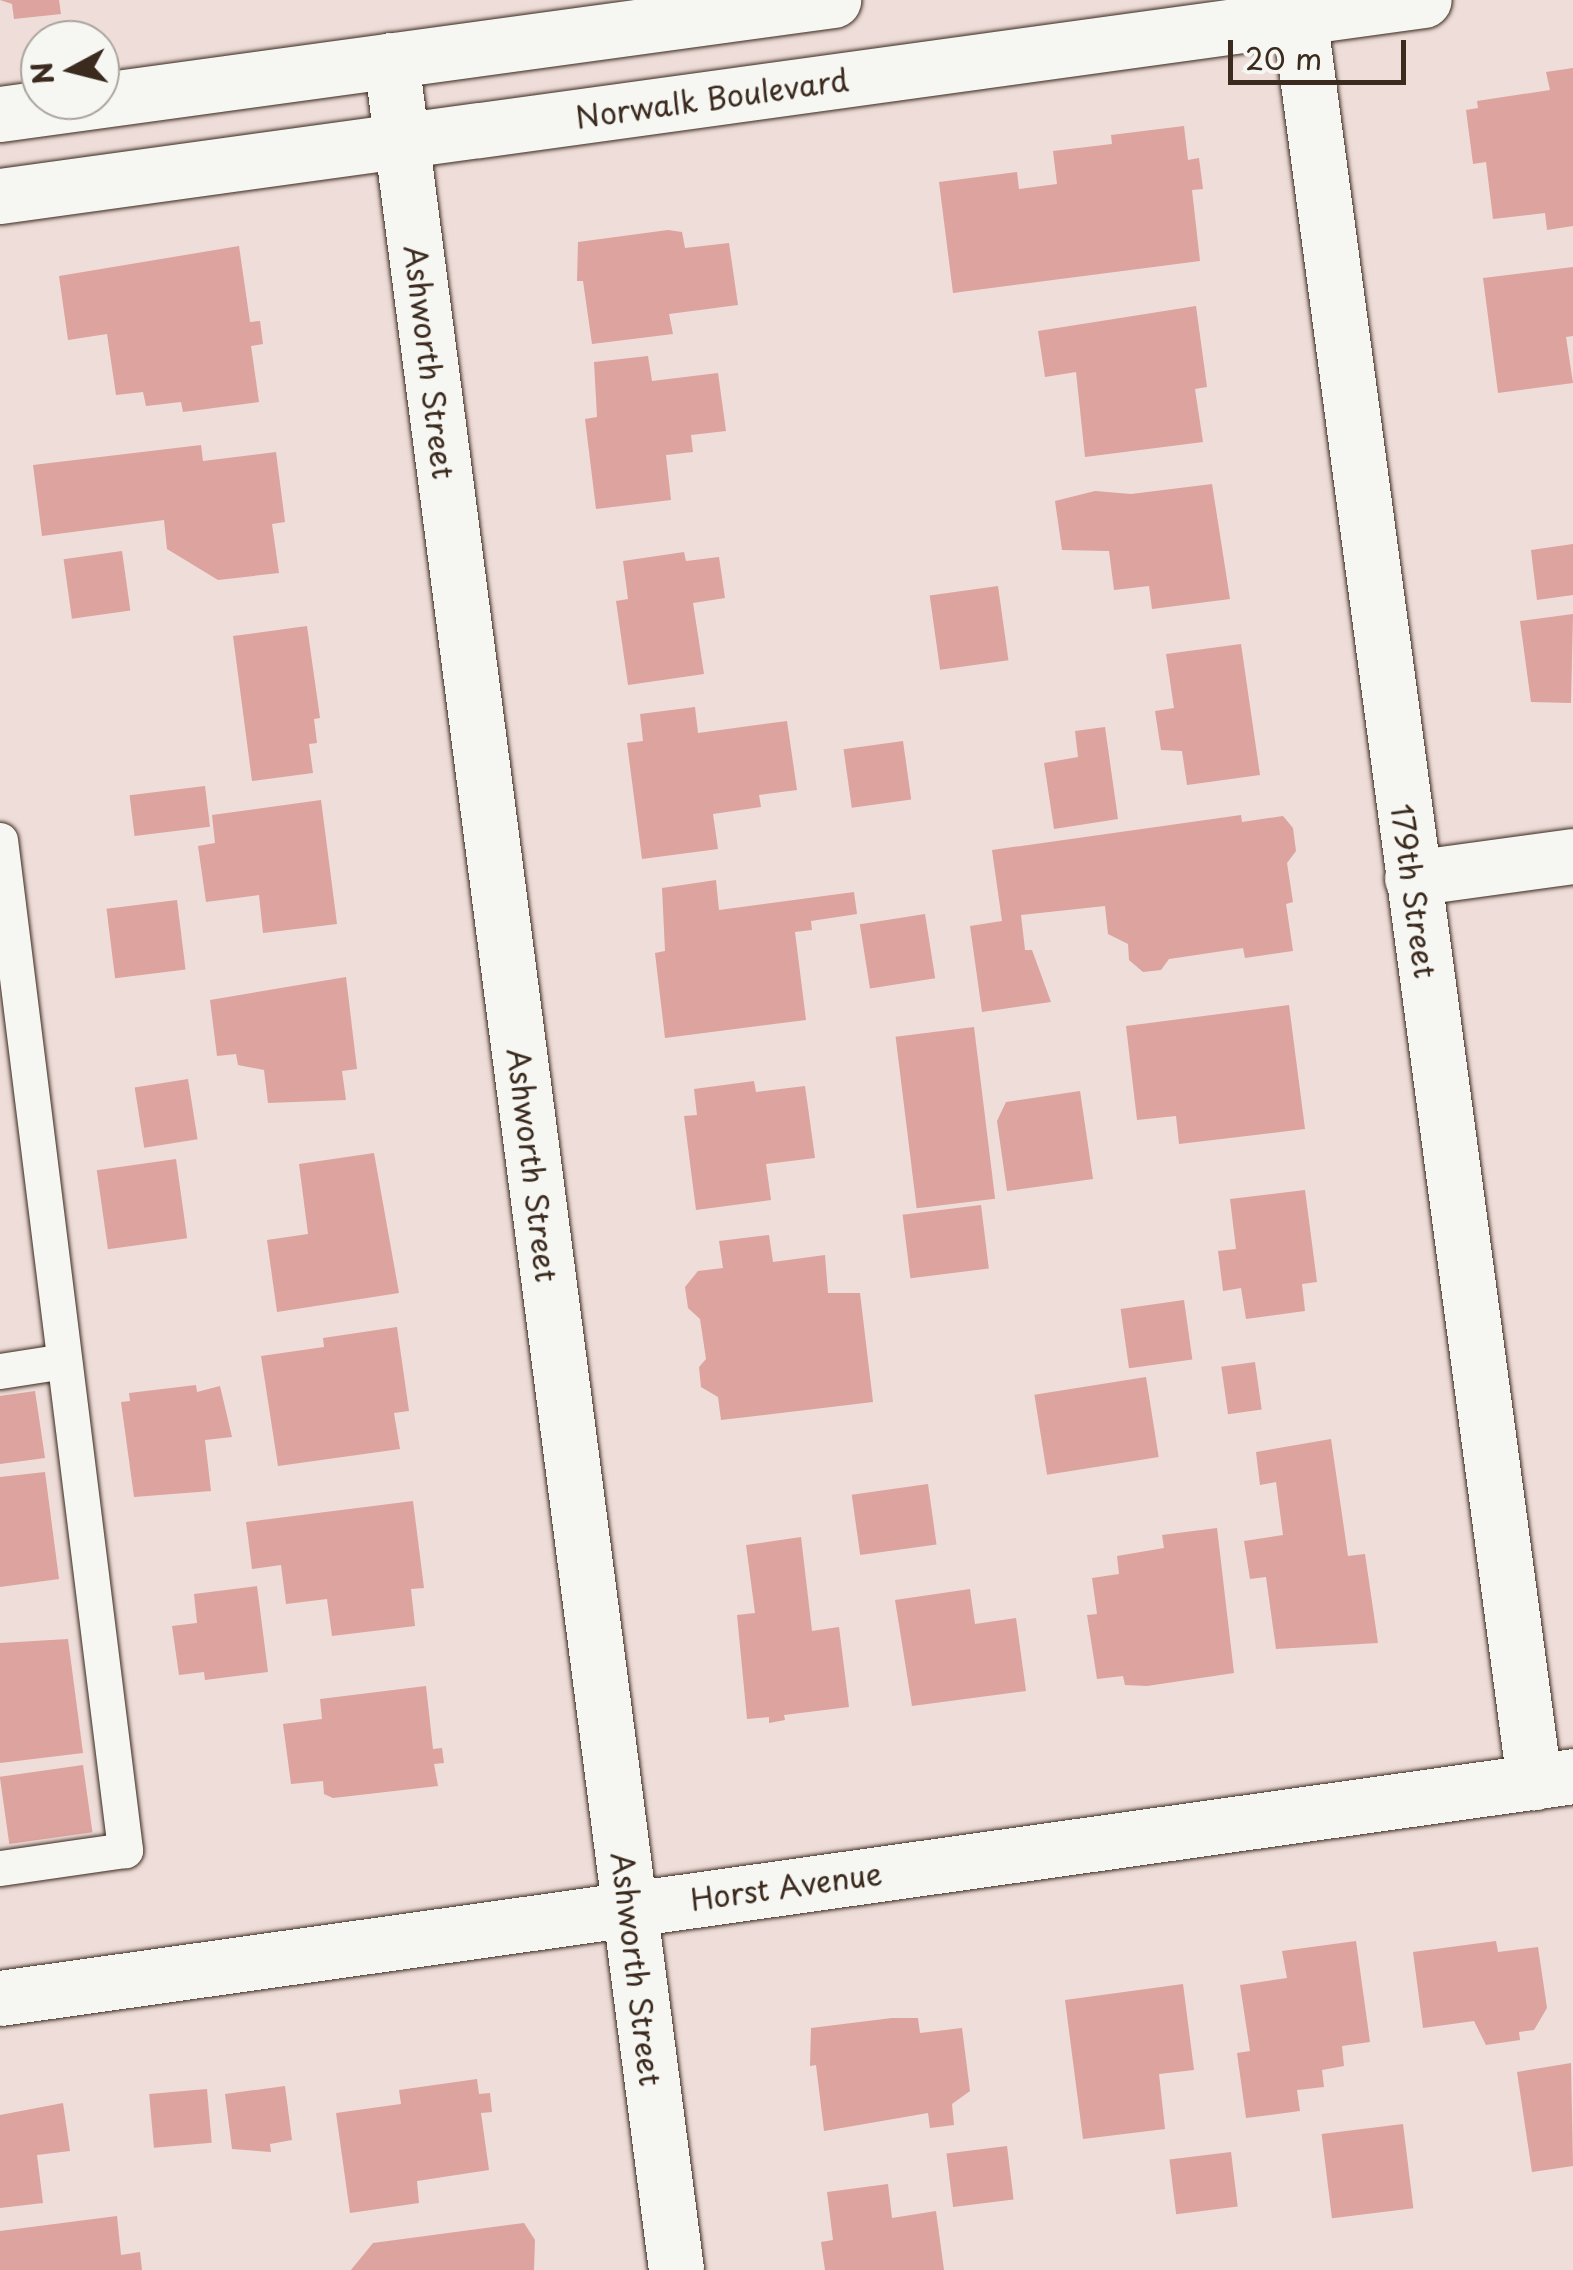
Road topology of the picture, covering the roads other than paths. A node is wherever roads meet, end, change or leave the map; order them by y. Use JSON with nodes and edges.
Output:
{"nodes":[{"id":1,"x":834,"y":0,"type":"edge"},
{"id":2,"x":1424,"y":0,"type":"edge"},
{"id":3,"x":1298,"y":9,"type":"edge"},
{"id":4,"x":391,"y":60,"type":"junction"},
{"id":5,"x":0,"y":114,"type":"edge"},
{"id":6,"x":402,"y":141,"type":"junction"},
{"id":7,"x":0,"y":196,"type":"edge"},
{"id":8,"x":0,"y":840,"type":"edge"},
{"id":9,"x":1573,"y":856,"type":"edge"},
{"id":10,"x":1412,"y":878,"type":"junction"},
{"id":11,"x":64,"y":1361,"type":"junction"},
{"id":12,"x":0,"y":1372,"type":"edge"},
{"id":13,"x":1553,"y":1779,"type":"edge"},
{"id":14,"x":0,"y":1868,"type":"edge"},
{"id":15,"x":628,"y":1908,"type":"junction"},
{"id":16,"x":0,"y":1998,"type":"edge"},
{"id":17,"x":676,"y":2270,"type":"edge"}],
"edges":[{"from":1,"to":4,"type":"street"},
{"from":2,"to":3,"type":"street","name":"Norwalk Boulevard"},
{"from":3,"to":6,"type":"street","name":"Norwalk Boulevard"},
{"from":3,"to":10,"type":"street","name":"179th Street"},
{"from":4,"to":5,"type":"street"},
{"from":4,"to":6,"type":"street","name":"Ashworth Street"},
{"from":6,"to":7,"type":"street","name":"Norwalk Boulevard"},
{"from":6,"to":15,"type":"street","name":"Ashworth Street"},
{"from":8,"to":11,"type":"lane"},
{"from":9,"to":10,"type":"street"},
{"from":10,"to":13,"type":"street","name":"179th Street"},
{"from":11,"to":12,"type":"lane"},
{"from":11,"to":14,"type":"lane"},
{"from":13,"to":15,"type":"street","name":"Horst Avenue"},
{"from":15,"to":16,"type":"street","name":"Horst Avenue"},
{"from":15,"to":17,"type":"street","name":"Ashworth Street"}]}
